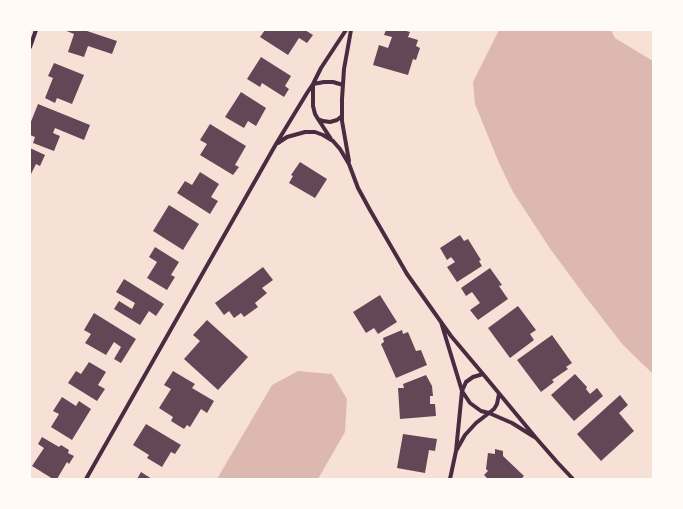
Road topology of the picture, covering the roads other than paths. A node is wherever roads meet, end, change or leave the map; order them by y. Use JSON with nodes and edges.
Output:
{"nodes":[{"id":1,"x":36,"y":30,"type":"edge"},
{"id":2,"x":346,"y":30,"type":"edge"},
{"id":3,"x":352,"y":30,"type":"edge"},
{"id":4,"x":30,"y":47,"type":"edge"},
{"id":5,"x":313,"y":84,"type":"junction"},
{"id":6,"x":343,"y":85,"type":"junction"},
{"id":7,"x":342,"y":116,"type":"junction"},
{"id":8,"x":318,"y":119,"type":"junction"},
{"id":9,"x":332,"y":141,"type":"junction"},
{"id":10,"x":276,"y":144,"type":"junction"},
{"id":11,"x":349,"y":164,"type":"junction"},
{"id":12,"x":441,"y":322,"type":"junction"},
{"id":13,"x":482,"y":374,"type":"junction"},
{"id":14,"x":462,"y":391,"type":"junction"},
{"id":15,"x":499,"y":394,"type":"junction"},
{"id":16,"x":488,"y":413,"type":"junction"},
{"id":17,"x":536,"y":438,"type":"junction"},
{"id":18,"x":456,"y":451,"type":"junction"},
{"id":19,"x":86,"y":479,"type":"edge"},
{"id":20,"x":450,"y":479,"type":"edge"},
{"id":21,"x":573,"y":479,"type":"edge"}],
"edges":[{"from":1,"to":4,"type":"street"},
{"from":2,"to":5,"type":"street"},
{"from":3,"to":6,"type":"street"},
{"from":5,"to":6,"type":"street"},
{"from":5,"to":8,"type":"street"},
{"from":5,"to":10,"type":"street"},
{"from":6,"to":7,"type":"street"},
{"from":7,"to":8,"type":"street"},
{"from":7,"to":11,"type":"street"},
{"from":8,"to":9,"type":"street"},
{"from":9,"to":10,"type":"street"},
{"from":9,"to":11,"type":"street"},
{"from":10,"to":19,"type":"street"},
{"from":11,"to":12,"type":"street"},
{"from":12,"to":13,"type":"street"},
{"from":12,"to":14,"type":"street"},
{"from":13,"to":14,"type":"street"},
{"from":13,"to":15,"type":"street"},
{"from":14,"to":16,"type":"street"},
{"from":14,"to":18,"type":"street"},
{"from":15,"to":16,"type":"street"},
{"from":15,"to":17,"type":"street"},
{"from":16,"to":17,"type":"street"},
{"from":16,"to":18,"type":"street"},
{"from":17,"to":21,"type":"street"},
{"from":18,"to":20,"type":"street"}]}
